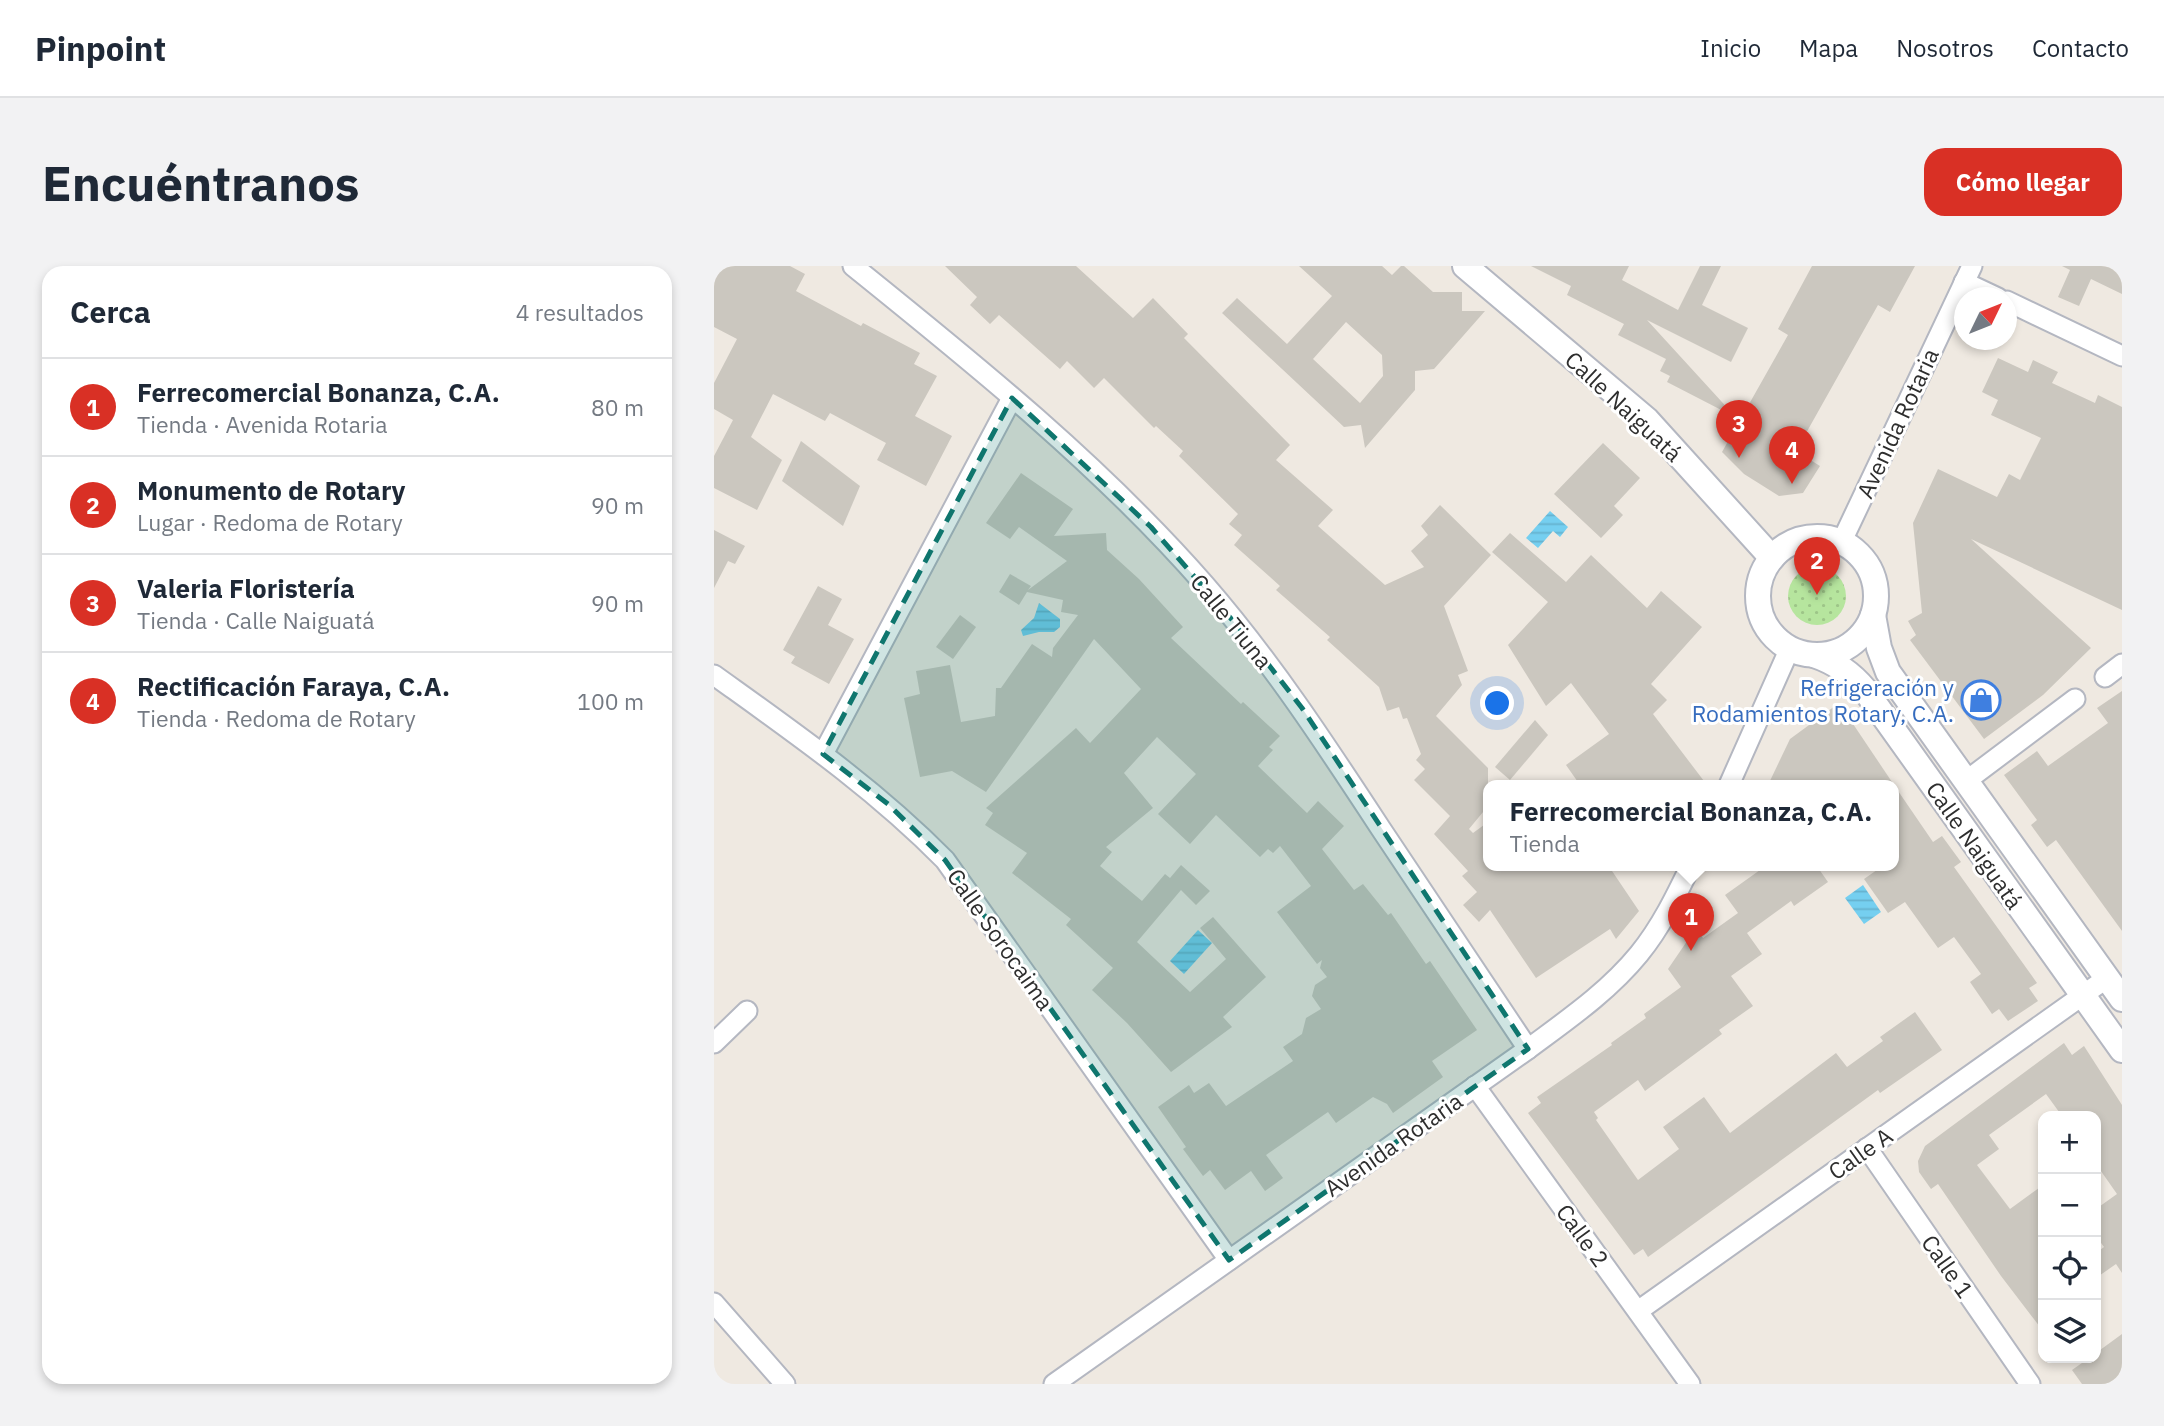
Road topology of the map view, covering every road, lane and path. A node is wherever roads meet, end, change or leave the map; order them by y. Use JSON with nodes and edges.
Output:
{"nodes":[{"id":1,"x":853,"y":266,"type":"edge"},
{"id":2,"x":1465,"y":266,"type":"edge"},
{"id":3,"x":1968,"y":274,"type":"edge"},
{"id":4,"x":1984,"y":287,"type":"edge"},
{"id":5,"x":2017,"y":307,"type":"edge"},
{"id":6,"x":2122,"y":356,"type":"edge"},
{"id":7,"x":1012,"y":398,"type":"junction"},
{"id":8,"x":1841,"y":543,"type":"junction"},
{"id":9,"x":1772,"y":558,"type":"junction"},
{"id":10,"x":1874,"y":615,"type":"junction"},
{"id":11,"x":1790,"y":648,"type":"junction"},
{"id":12,"x":1814,"y":655,"type":"junction"},
{"id":13,"x":2122,"y":664,"type":"edge"},
{"id":14,"x":714,"y":675,"type":"edge"},
{"id":15,"x":2105,"y":677,"type":"dead end"},
{"id":16,"x":2075,"y":699,"type":"dead end"},
{"id":17,"x":823,"y":754,"type":"junction"},
{"id":18,"x":1731,"y":780,"type":"edge"},
{"id":19,"x":1966,"y":781,"type":"junction"},
{"id":20,"x":1688,"y":871,"type":"edge"},
{"id":21,"x":2107,"y":978,"type":"junction"},
{"id":22,"x":2082,"y":995,"type":"junction"},
{"id":23,"x":2122,"y":999,"type":"edge"},
{"id":24,"x":747,"y":1011,"type":"dead end"},
{"id":25,"x":714,"y":1043,"type":"edge"},
{"id":26,"x":1528,"y":1049,"type":"junction"},
{"id":27,"x":2122,"y":1050,"type":"edge"},
{"id":28,"x":1475,"y":1086,"type":"junction"},
{"id":29,"x":1867,"y":1148,"type":"junction"},
{"id":30,"x":1229,"y":1260,"type":"junction"},
{"id":31,"x":714,"y":1303,"type":"edge"},
{"id":32,"x":1638,"y":1311,"type":"junction"},
{"id":33,"x":785,"y":1384,"type":"edge"},
{"id":34,"x":1054,"y":1384,"type":"edge"},
{"id":35,"x":1690,"y":1384,"type":"edge"},
{"id":36,"x":2030,"y":1384,"type":"edge"}],
"edges":[{"from":1,"to":7,"type":"street","name":"Calle Tiuna"},
{"from":2,"to":9,"type":"street","name":"Calle Naiguatá"},
{"from":3,"to":4,"type":"street"},
{"from":3,"to":8,"type":"street","name":"Avenida Rotaria"},
{"from":5,"to":6,"type":"street"},
{"from":7,"to":17,"type":"street"},
{"from":7,"to":26,"type":"street","name":"Calle Tiuna"},
{"from":8,"to":9,"type":"street"},
{"from":8,"to":10,"type":"street"},
{"from":9,"to":11,"type":"street"},
{"from":10,"to":12,"type":"street"},
{"from":10,"to":19,"type":"street","name":"Calle Naiguatá"},
{"from":11,"to":12,"type":"street"},
{"from":11,"to":18,"type":"street"},
{"from":12,"to":22,"type":"street","name":"Calle Naiguatá"},
{"from":13,"to":15,"type":"street"},
{"from":14,"to":17,"type":"street","name":"Calle Sorocaima"},
{"from":16,"to":19,"type":"street"},
{"from":17,"to":30,"type":"street","name":"Calle Sorocaima"},
{"from":19,"to":21,"type":"street","name":"Calle Naiguatá"},
{"from":20,"to":26,"type":"street","name":"Avenida Rotaria"},
{"from":21,"to":22,"type":"street","name":"Calle A"},
{"from":21,"to":23,"type":"street","name":"Calle Naiguatá"},
{"from":22,"to":27,"type":"street","name":"Calle Naiguatá"},
{"from":22,"to":29,"type":"street","name":"Calle A"},
{"from":24,"to":25,"type":"street"},
{"from":26,"to":28,"type":"street","name":"Avenida Rotaria"},
{"from":28,"to":30,"type":"street","name":"Avenida Rotaria"},
{"from":28,"to":32,"type":"street","name":"Calle 2"},
{"from":29,"to":32,"type":"street","name":"Calle A"},
{"from":29,"to":36,"type":"street","name":"Calle 1"},
{"from":30,"to":34,"type":"street","name":"Avenida Rotaria"},
{"from":31,"to":33,"type":"street"},
{"from":32,"to":35,"type":"street","name":"Calle 2"}]}
